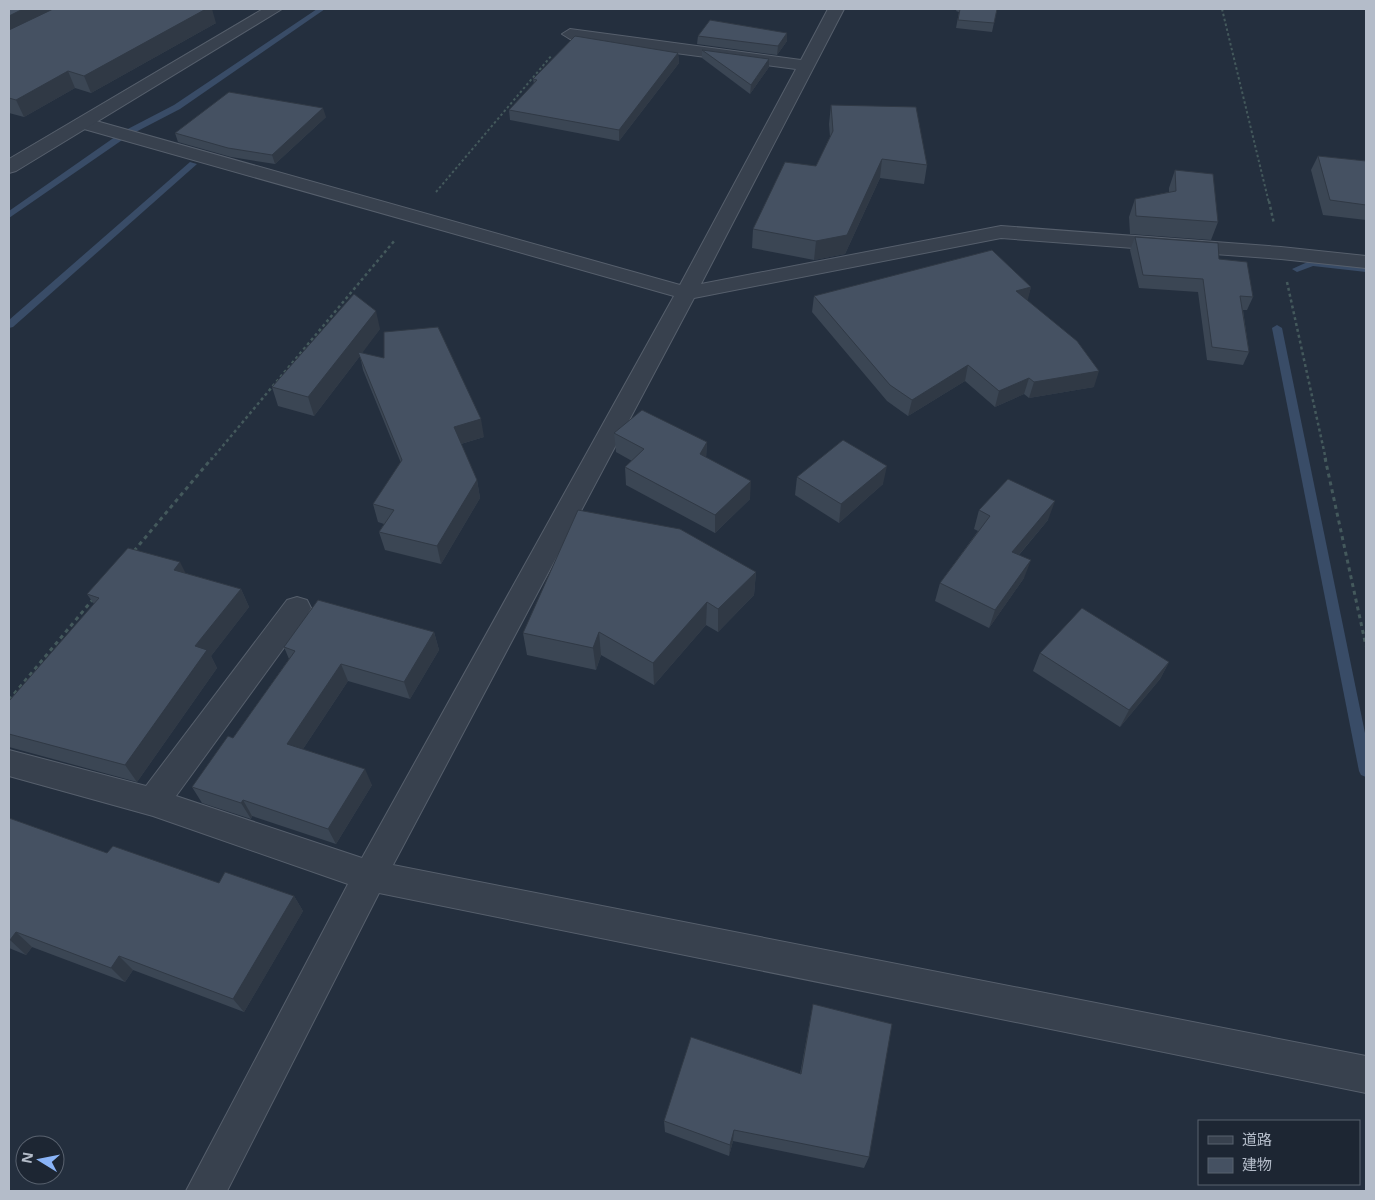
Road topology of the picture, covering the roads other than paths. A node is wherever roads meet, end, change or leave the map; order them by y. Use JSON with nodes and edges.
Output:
{"nodes":[{"id":1,"x":274,"y":9,"type":"edge"},
{"id":2,"x":836,"y":9,"type":"edge"},
{"id":3,"x":570,"y":34,"type":"road end"},
{"id":4,"x":807,"y":66,"type":"junction"},
{"id":5,"x":83,"y":123,"type":"junction"},
{"id":6,"x":9,"y":167,"type":"edge"},
{"id":7,"x":1366,"y":262,"type":"edge"},
{"id":8,"x":686,"y":293,"type":"junction"},
{"id":9,"x":297,"y":608,"type":"dead end"},
{"id":10,"x":9,"y":763,"type":"edge"},
{"id":11,"x":152,"y":802,"type":"junction"},
{"id":12,"x":370,"y":876,"type":"junction"},
{"id":13,"x":1366,"y":1075,"type":"edge"},
{"id":14,"x":206,"y":1191,"type":"edge"}],
"edges":[{"from":1,"to":5,"type":"street"},
{"from":2,"to":4,"type":"street"},
{"from":3,"to":4,"type":"street"},
{"from":4,"to":8,"type":"street"},
{"from":5,"to":6,"type":"street"},
{"from":5,"to":8,"type":"street"},
{"from":7,"to":8,"type":"street"},
{"from":8,"to":12,"type":"street"},
{"from":9,"to":11,"type":"street"},
{"from":10,"to":11,"type":"street"},
{"from":11,"to":12,"type":"street"},
{"from":12,"to":13,"type":"street"},
{"from":12,"to":14,"type":"street"}]}
